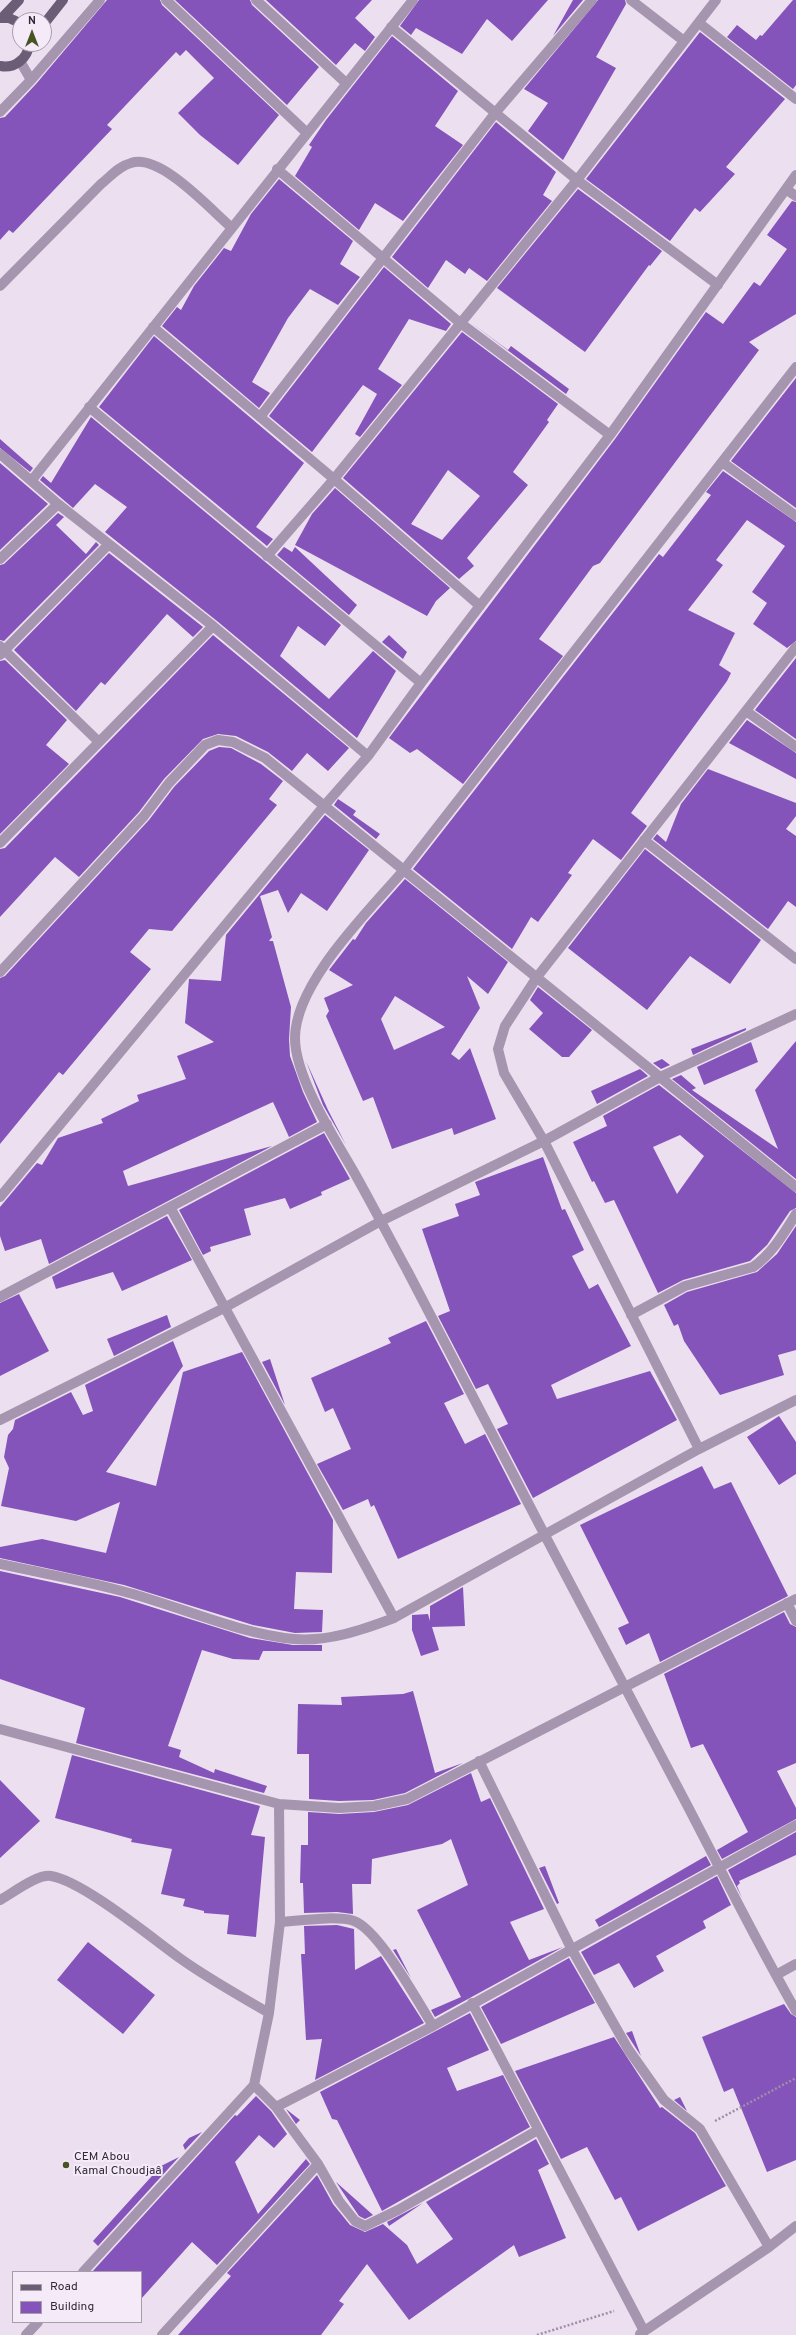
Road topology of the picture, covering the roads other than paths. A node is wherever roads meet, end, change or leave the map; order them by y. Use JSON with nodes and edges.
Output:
{"nodes":[{"id":1,"x":19,"y":0,"type":"edge"},
{"id":2,"x":63,"y":0,"type":"edge"},
{"id":3,"x":100,"y":0,"type":"edge"},
{"id":4,"x":166,"y":0,"type":"edge"},
{"id":5,"x":256,"y":0,"type":"edge"},
{"id":6,"x":413,"y":0,"type":"edge"},
{"id":7,"x":592,"y":0,"type":"edge"},
{"id":8,"x":631,"y":0,"type":"edge"},
{"id":9,"x":716,"y":0,"type":"edge"},
{"id":10,"x":52,"y":14,"type":"edge"},
{"id":11,"x":1,"y":18,"type":"edge"},
{"id":12,"x":12,"y":20,"type":"edge"},
{"id":13,"x":699,"y":23,"type":"junction"},
{"id":14,"x":391,"y":27,"type":"junction"},
{"id":15,"x":684,"y":41,"type":"junction"},
{"id":16,"x":26,"y":52,"type":"edge"},
{"id":17,"x":20,"y":61,"type":"junction"},
{"id":18,"x":2,"y":68,"type":"edge"},
{"id":19,"x":31,"y":80,"type":"junction"},
{"id":20,"x":346,"y":84,"type":"junction"},
{"id":21,"x":796,"y":99,"type":"edge"},
{"id":22,"x":0,"y":112,"type":"edge"},
{"id":23,"x":496,"y":112,"type":"junction"},
{"id":24,"x":306,"y":133,"type":"junction"},
{"id":25,"x":277,"y":170,"type":"junction"},
{"id":26,"x":796,"y":175,"type":"edge"},
{"id":27,"x":577,"y":180,"type":"junction"},
{"id":28,"x":787,"y":190,"type":"junction"},
{"id":29,"x":796,"y":196,"type":"edge"},
{"id":30,"x":231,"y":227,"type":"junction"},
{"id":31,"x":384,"y":258,"type":"junction"},
{"id":32,"x":718,"y":285,"type":"junction"},
{"id":33,"x":0,"y":286,"type":"edge"},
{"id":34,"x":459,"y":322,"type":"junction"},
{"id":35,"x":153,"y":327,"type":"junction"},
{"id":36,"x":796,"y":367,"type":"edge"},
{"id":37,"x":89,"y":407,"type":"junction"},
{"id":38,"x":260,"y":417,"type":"junction"},
{"id":39,"x":610,"y":435,"type":"junction"},
{"id":40,"x":0,"y":454,"type":"edge"},
{"id":41,"x":722,"y":462,"type":"junction"},
{"id":42,"x":334,"y":479,"type":"junction"},
{"id":43,"x":32,"y":480,"type":"junction"},
{"id":44,"x":58,"y":504,"type":"junction"},
{"id":45,"x":796,"y":516,"type":"edge"},
{"id":46,"x":108,"y":544,"type":"junction"},
{"id":47,"x":267,"y":556,"type":"junction"},
{"id":48,"x":0,"y":559,"type":"edge"},
{"id":49,"x":480,"y":606,"type":"junction"},
{"id":50,"x":213,"y":626,"type":"junction"},
{"id":51,"x":796,"y":647,"type":"edge"},
{"id":52,"x":1,"y":650,"type":"edge"},
{"id":53,"x":421,"y":683,"type":"junction"},
{"id":54,"x":746,"y":711,"type":"junction"},
{"id":55,"x":99,"y":742,"type":"junction"},
{"id":56,"x":796,"y":747,"type":"edge"},
{"id":57,"x":368,"y":756,"type":"junction"},
{"id":58,"x":324,"y":806,"type":"junction"},
{"id":59,"x":644,"y":840,"type":"junction"},
{"id":60,"x":0,"y":843,"type":"edge"},
{"id":61,"x":402,"y":871,"type":"junction"},
{"id":62,"x":796,"y":959,"type":"edge"},
{"id":63,"x":0,"y":972,"type":"edge"},
{"id":64,"x":537,"y":977,"type":"junction"},
{"id":65,"x":796,"y":1014,"type":"edge"},
{"id":66,"x":660,"y":1077,"type":"junction"},
{"id":67,"x":327,"y":1124,"type":"junction"},
{"id":68,"x":544,"y":1141,"type":"junction"},
{"id":69,"x":796,"y":1187,"type":"edge"},
{"id":70,"x":0,"y":1197,"type":"edge"},
{"id":71,"x":170,"y":1207,"type":"junction"},
{"id":72,"x":796,"y":1214,"type":"edge"},
{"id":73,"x":381,"y":1221,"type":"junction"},
{"id":74,"x":0,"y":1297,"type":"edge"},
{"id":75,"x":224,"y":1308,"type":"junction"},
{"id":76,"x":631,"y":1315,"type":"junction"},
{"id":77,"x":796,"y":1400,"type":"edge"},
{"id":78,"x":0,"y":1420,"type":"edge"},
{"id":79,"x":699,"y":1449,"type":"junction"},
{"id":80,"x":545,"y":1534,"type":"junction"},
{"id":81,"x":0,"y":1564,"type":"edge"},
{"id":82,"x":792,"y":1601,"type":"edge"},
{"id":83,"x":394,"y":1618,"type":"junction"},
{"id":84,"x":796,"y":1621,"type":"edge"},
{"id":85,"x":625,"y":1688,"type":"junction"},
{"id":86,"x":0,"y":1729,"type":"edge"},
{"id":87,"x":479,"y":1761,"type":"junction"},
{"id":88,"x":279,"y":1804,"type":"junction"},
{"id":89,"x":796,"y":1825,"type":"edge"},
{"id":90,"x":719,"y":1866,"type":"junction"},
{"id":91,"x":0,"y":1900,"type":"edge"},
{"id":92,"x":280,"y":1922,"type":"junction"},
{"id":93,"x":571,"y":1948,"type":"junction"},
{"id":94,"x":796,"y":1964,"type":"edge"},
{"id":95,"x":776,"y":1975,"type":"junction"},
{"id":96,"x":472,"y":2003,"type":"junction"},
{"id":97,"x":796,"y":2011,"type":"edge"},
{"id":98,"x":269,"y":2013,"type":"junction"},
{"id":99,"x":433,"y":2026,"type":"junction"},
{"id":100,"x":254,"y":2085,"type":"junction"},
{"id":101,"x":276,"y":2107,"type":"junction"},
{"id":102,"x":538,"y":2130,"type":"junction"},
{"id":103,"x":318,"y":2164,"type":"junction"},
{"id":104,"x":796,"y":2226,"type":"edge"},
{"id":105,"x":769,"y":2247,"type":"junction"},
{"id":106,"x":84,"y":2271,"type":"edge"},
{"id":107,"x":37,"y":2323,"type":"edge"},
{"id":108,"x":641,"y":2333,"type":"edge"},
{"id":109,"x":26,"y":2335,"type":"edge"},
{"id":110,"x":162,"y":2335,"type":"edge"}],
"edges":[{"from":1,"to":11,"type":"main road"},
{"from":2,"to":10,"type":"main road"},
{"from":3,"to":19,"type":"street"},
{"from":4,"to":24,"type":"street"},
{"from":5,"to":20,"type":"street"},
{"from":6,"to":14,"type":"street"},
{"from":7,"to":23,"type":"street"},
{"from":8,"to":15,"type":"street"},
{"from":9,"to":13,"type":"street"},
{"from":11,"to":12,"type":"main road"},
{"from":13,"to":15,"type":"street"},
{"from":13,"to":21,"type":"street"},
{"from":14,"to":20,"type":"street"},
{"from":14,"to":23,"type":"street"},
{"from":15,"to":27,"type":"street"},
{"from":16,"to":17,"type":"main road"},
{"from":17,"to":18,"type":"main road"},
{"from":17,"to":19,"type":"street"},
{"from":19,"to":22,"type":"street"},
{"from":20,"to":24,"type":"street"},
{"from":23,"to":27,"type":"street"},
{"from":23,"to":31,"type":"street"},
{"from":24,"to":25,"type":"street"},
{"from":25,"to":30,"type":"street"},
{"from":25,"to":31,"type":"street"},
{"from":26,"to":28,"type":"street"},
{"from":27,"to":32,"type":"street"},
{"from":27,"to":34,"type":"street"},
{"from":28,"to":29,"type":"street"},
{"from":28,"to":32,"type":"street"},
{"from":30,"to":33,"type":"street"},
{"from":30,"to":35,"type":"street"},
{"from":31,"to":34,"type":"street"},
{"from":31,"to":38,"type":"street"},
{"from":32,"to":39,"type":"street"},
{"from":34,"to":39,"type":"street"},
{"from":34,"to":42,"type":"street"},
{"from":35,"to":37,"type":"street"},
{"from":35,"to":38,"type":"street"},
{"from":36,"to":41,"type":"street"},
{"from":37,"to":43,"type":"street"},
{"from":37,"to":47,"type":"street"},
{"from":38,"to":42,"type":"street"},
{"from":39,"to":49,"type":"street"},
{"from":40,"to":43,"type":"street"},
{"from":41,"to":45,"type":"street"},
{"from":41,"to":61,"type":"street"},
{"from":42,"to":47,"type":"street"},
{"from":42,"to":49,"type":"street"},
{"from":43,"to":44,"type":"street"},
{"from":44,"to":46,"type":"street"},
{"from":44,"to":48,"type":"street"},
{"from":46,"to":50,"type":"street"},
{"from":46,"to":52,"type":"street"},
{"from":47,"to":53,"type":"street"},
{"from":49,"to":53,"type":"street"},
{"from":50,"to":55,"type":"street"},
{"from":50,"to":57,"type":"street"},
{"from":51,"to":54,"type":"street"},
{"from":52,"to":55,"type":"street"},
{"from":53,"to":57,"type":"street"},
{"from":54,"to":56,"type":"street"},
{"from":54,"to":59,"type":"street"},
{"from":55,"to":60,"type":"street"},
{"from":57,"to":58,"type":"street"},
{"from":58,"to":61,"type":"street"},
{"from":58,"to":63,"type":"street"},
{"from":58,"to":70,"type":"street"},
{"from":59,"to":62,"type":"street"},
{"from":59,"to":64,"type":"street"},
{"from":61,"to":64,"type":"street"},
{"from":61,"to":67,"type":"street"},
{"from":64,"to":66,"type":"street"},
{"from":64,"to":68,"type":"street"},
{"from":65,"to":66,"type":"street"},
{"from":66,"to":68,"type":"street"},
{"from":66,"to":69,"type":"street"},
{"from":67,"to":71,"type":"street"},
{"from":67,"to":73,"type":"street"},
{"from":68,"to":73,"type":"street"},
{"from":68,"to":76,"type":"street"},
{"from":71,"to":74,"type":"street"},
{"from":71,"to":75,"type":"street"},
{"from":72,"to":76,"type":"street"},
{"from":73,"to":75,"type":"street"},
{"from":73,"to":80,"type":"street"},
{"from":75,"to":78,"type":"street"},
{"from":75,"to":83,"type":"street"},
{"from":76,"to":79,"type":"street"},
{"from":77,"to":79,"type":"street"},
{"from":79,"to":80,"type":"street"},
{"from":80,"to":83,"type":"street"},
{"from":80,"to":85,"type":"street"},
{"from":81,"to":83,"type":"street"},
{"from":82,"to":84,"type":"street"},
{"from":82,"to":85,"type":"street"},
{"from":85,"to":87,"type":"street"},
{"from":85,"to":90,"type":"street"},
{"from":86,"to":88,"type":"street"},
{"from":87,"to":88,"type":"street"},
{"from":87,"to":93,"type":"street"},
{"from":88,"to":92,"type":"street"},
{"from":89,"to":90,"type":"street"},
{"from":90,"to":93,"type":"street"},
{"from":90,"to":95,"type":"street"},
{"from":91,"to":98,"type":"street"},
{"from":92,"to":98,"type":"street"},
{"from":92,"to":99,"type":"street"},
{"from":93,"to":96,"type":"street"},
{"from":93,"to":105,"type":"street"},
{"from":94,"to":95,"type":"street"},
{"from":95,"to":97,"type":"street"},
{"from":96,"to":99,"type":"street"},
{"from":96,"to":102,"type":"street"},
{"from":98,"to":100,"type":"street"},
{"from":99,"to":101,"type":"street"},
{"from":100,"to":101,"type":"street"},
{"from":100,"to":106,"type":"street"},
{"from":101,"to":103,"type":"street"},
{"from":102,"to":103,"type":"street"},
{"from":102,"to":108,"type":"street"},
{"from":103,"to":110,"type":"street"},
{"from":104,"to":105,"type":"street"},
{"from":105,"to":108,"type":"street"},
{"from":107,"to":109,"type":"street"}]}
